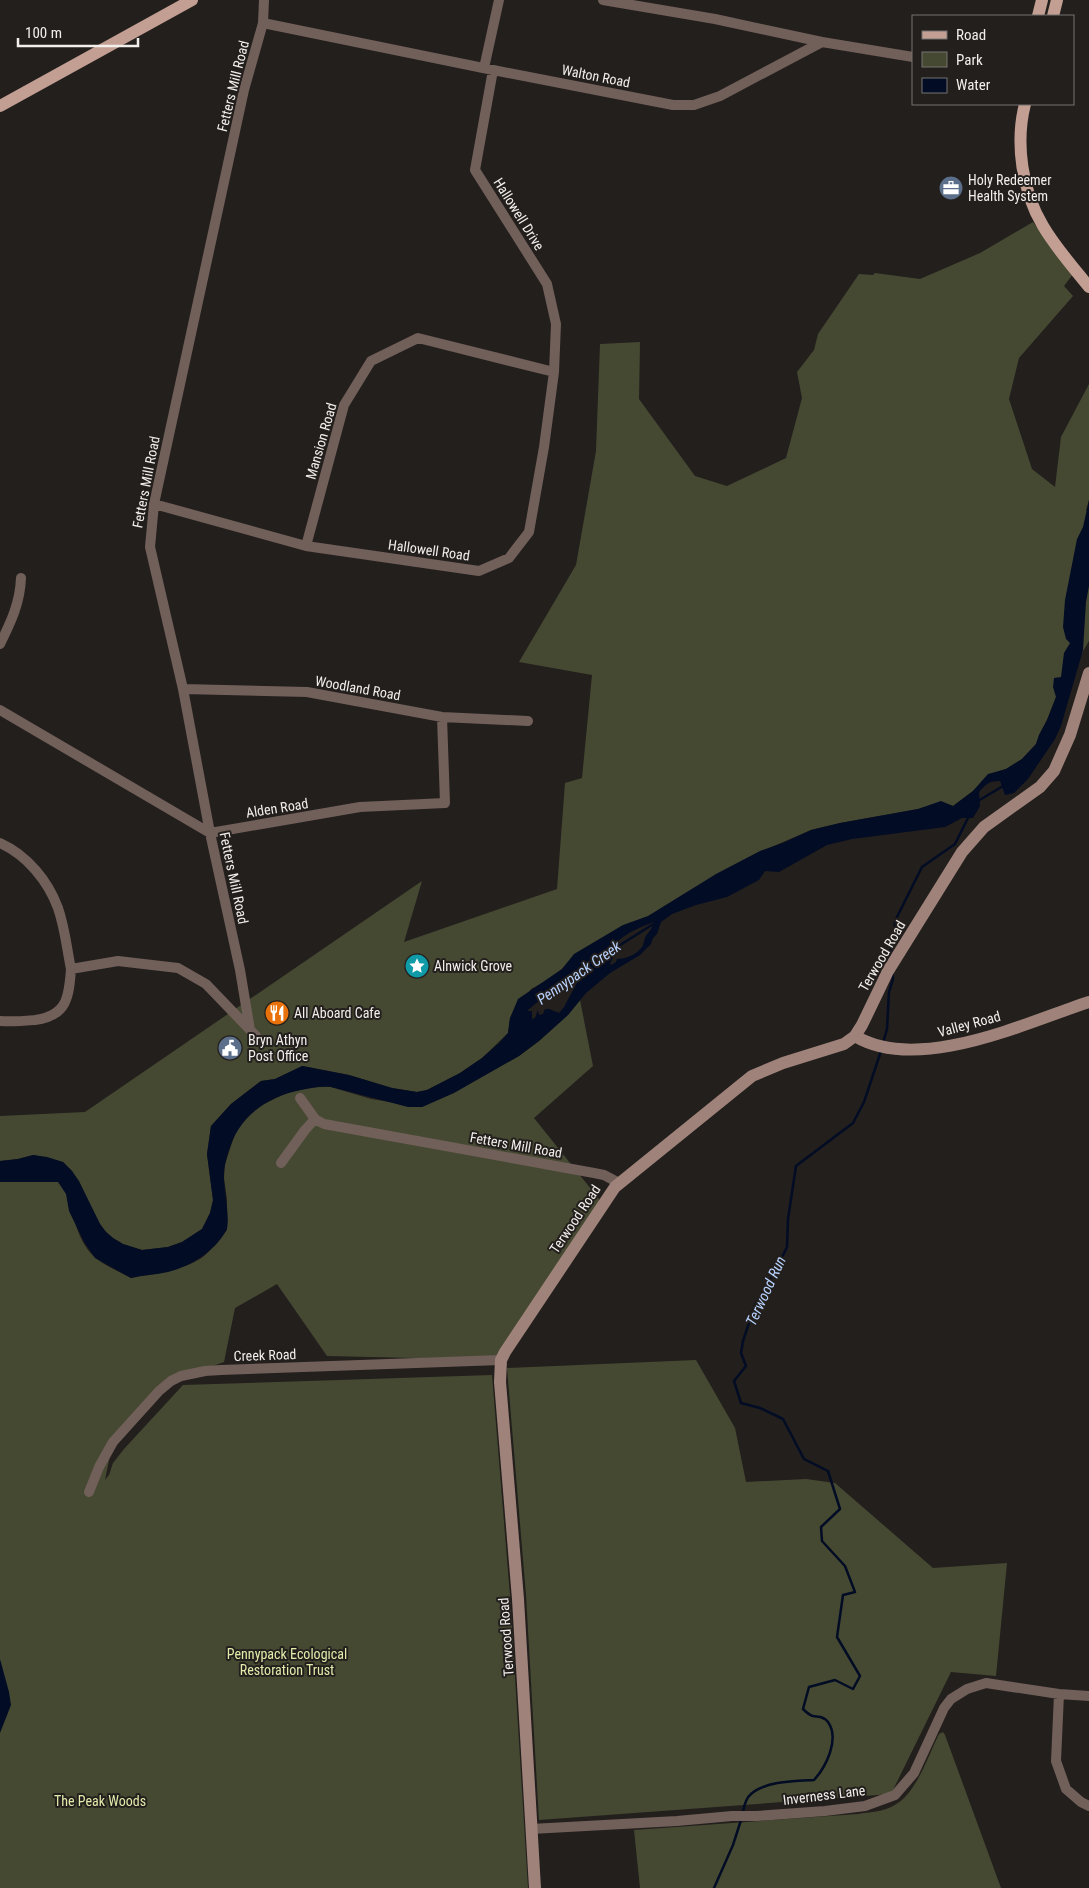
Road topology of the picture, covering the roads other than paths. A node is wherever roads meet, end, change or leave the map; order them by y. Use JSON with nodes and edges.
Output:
{"nodes":[{"id":1,"x":192,"y":0,"type":"edge"},
{"id":2,"x":264,"y":0,"type":"edge"},
{"id":3,"x":499,"y":0,"type":"edge"},
{"id":4,"x":603,"y":0,"type":"edge"},
{"id":5,"x":1057,"y":0,"type":"edge"},
{"id":6,"x":1053,"y":15,"type":"edge"},
{"id":7,"x":263,"y":22,"type":"junction"},
{"id":8,"x":822,"y":42,"type":"junction"},
{"id":9,"x":912,"y":57,"type":"edge"},
{"id":10,"x":488,"y":69,"type":"junction"},
{"id":11,"x":1025,"y":105,"type":"edge"},
{"id":12,"x":0,"y":106,"type":"edge"},
{"id":13,"x":1089,"y":287,"type":"edge"},
{"id":14,"x":554,"y":372,"type":"junction"},
{"id":15,"x":154,"y":504,"type":"junction"},
{"id":16,"x":306,"y":546,"type":"junction"},
{"id":17,"x":21,"y":578,"type":"dead end"},
{"id":18,"x":0,"y":644,"type":"edge"},
{"id":19,"x":1089,"y":673,"type":"edge"},
{"id":20,"x":183,"y":689,"type":"junction"},
{"id":21,"x":0,"y":710,"type":"edge"},
{"id":22,"x":442,"y":717,"type":"junction"},
{"id":23,"x":528,"y":721,"type":"dead end"},
{"id":24,"x":210,"y":833,"type":"junction"},
{"id":25,"x":0,"y":843,"type":"edge"},
{"id":26,"x":71,"y":969,"type":"junction"},
{"id":27,"x":1089,"y":1002,"type":"edge"},
{"id":28,"x":0,"y":1021,"type":"edge"},
{"id":29,"x":855,"y":1036,"type":"junction"},
{"id":30,"x":300,"y":1098,"type":"dead end"},
{"id":31,"x":315,"y":1119,"type":"junction"},
{"id":32,"x":281,"y":1163,"type":"dead end"},
{"id":33,"x":619,"y":1183,"type":"junction"},
{"id":34,"x":501,"y":1360,"type":"junction"},
{"id":35,"x":89,"y":1492,"type":"dead end"},
{"id":36,"x":1060,"y":1694,"type":"junction"},
{"id":37,"x":1089,"y":1696,"type":"edge"},
{"id":38,"x":1085,"y":1804,"type":"edge"},
{"id":39,"x":531,"y":1829,"type":"junction"},
{"id":40,"x":535,"y":1888,"type":"edge"}],
"edges":[{"from":1,"to":12,"type":"main road"},
{"from":2,"to":7,"type":"street","name":"Fetters Mill Road"},
{"from":3,"to":10,"type":"street","name":"Hallowell Drive"},
{"from":4,"to":8,"type":"street"},
{"from":5,"to":6,"type":"main road"},
{"from":7,"to":10,"type":"street","name":"Walton Road"},
{"from":7,"to":15,"type":"street","name":"Fetters Mill Road"},
{"from":8,"to":9,"type":"street"},
{"from":8,"to":10,"type":"street","name":"Walton Road"},
{"from":10,"to":14,"type":"street","name":"Hallowell Drive"},
{"from":11,"to":13,"type":"main road"},
{"from":14,"to":16,"type":"street","name":"Mansion Road"},
{"from":14,"to":16,"type":"street","name":"Hallowell Road"},
{"from":15,"to":16,"type":"street","name":"Hallowell Road"},
{"from":15,"to":20,"type":"street","name":"Fetters Mill Road"},
{"from":17,"to":18,"type":"street"},
{"from":19,"to":29,"type":"street","name":"Terwood Road"},
{"from":20,"to":22,"type":"street","name":"Woodland Road"},
{"from":20,"to":24,"type":"street","name":"Fetters Mill Road"},
{"from":21,"to":24,"type":"street"},
{"from":22,"to":23,"type":"street","name":"Woodland Road"},
{"from":22,"to":24,"type":"street","name":"Alden Road"},
{"from":24,"to":26,"type":"street","name":"Fetters Mill Road"},
{"from":25,"to":26,"type":"street"},
{"from":26,"to":28,"type":"street"},
{"from":27,"to":29,"type":"street","name":"Valley Road"},
{"from":29,"to":33,"type":"street","name":"Terwood Road"},
{"from":30,"to":31,"type":"street"},
{"from":31,"to":32,"type":"street"},
{"from":31,"to":33,"type":"street","name":"Fetters Mill Road"},
{"from":33,"to":34,"type":"street","name":"Terwood Road"},
{"from":34,"to":35,"type":"street","name":"Creek Road"},
{"from":34,"to":39,"type":"street","name":"Terwood Road"},
{"from":36,"to":37,"type":"street","name":"Inverness Lane"},
{"from":36,"to":38,"type":"street"},
{"from":36,"to":39,"type":"street","name":"Inverness Lane"},
{"from":39,"to":40,"type":"street","name":"Terwood Road"}]}
